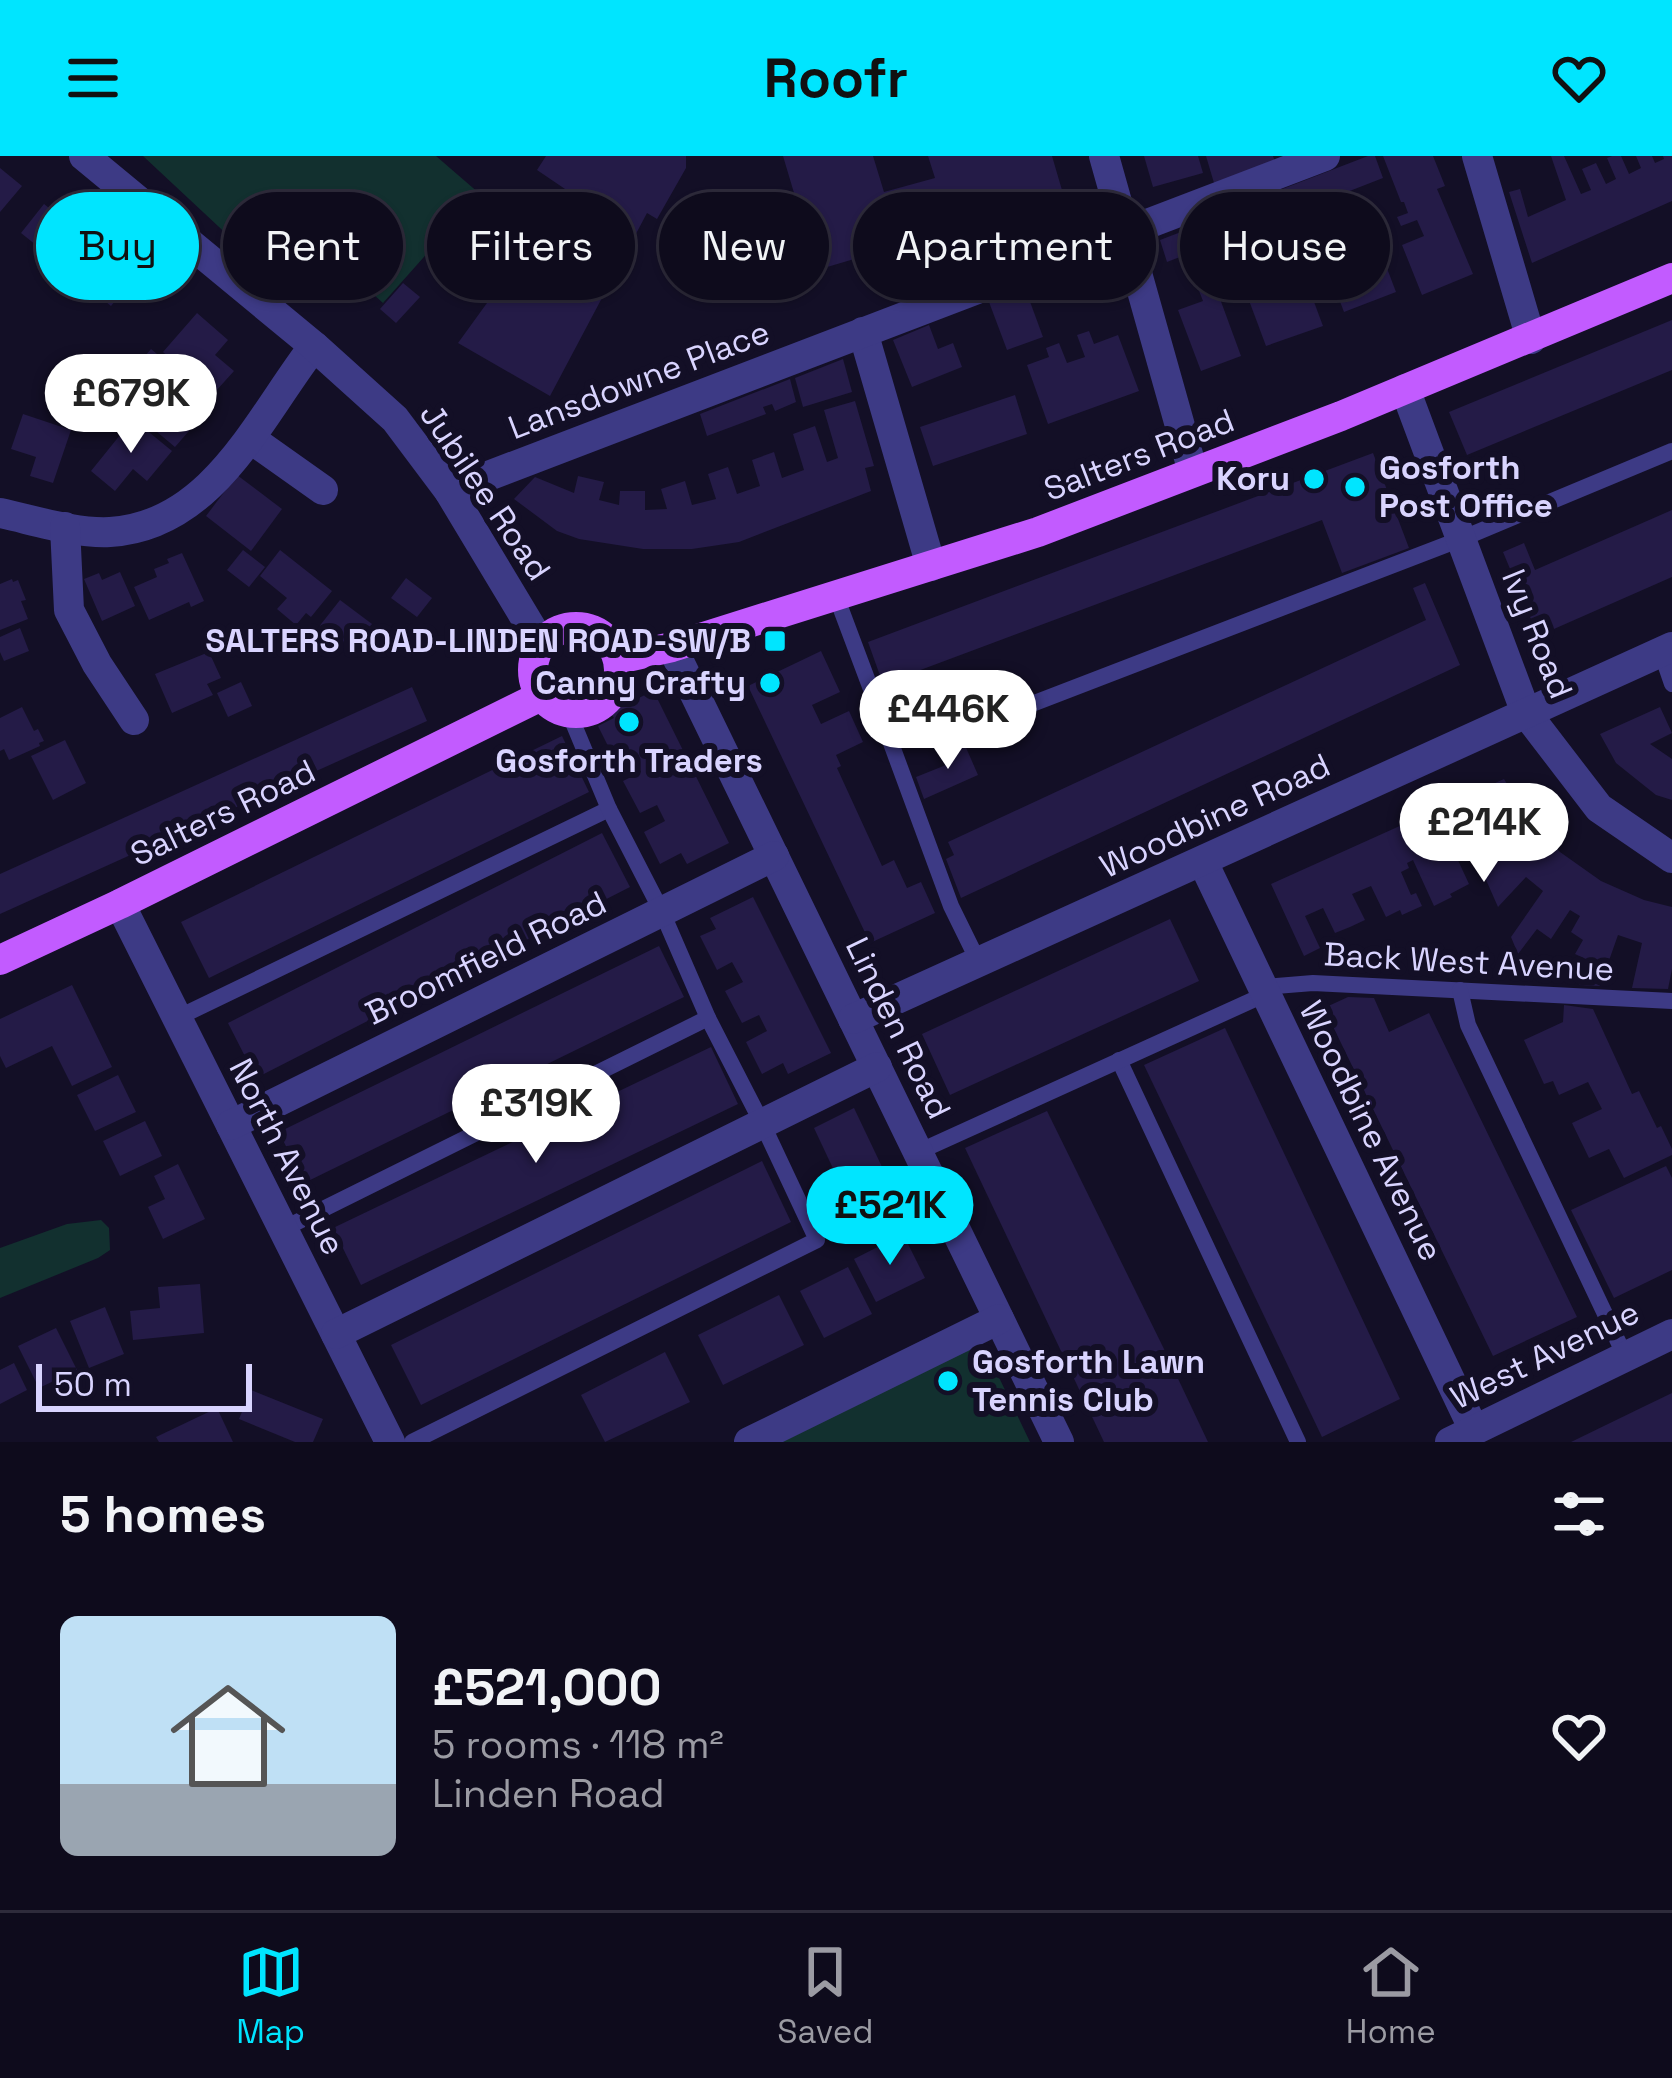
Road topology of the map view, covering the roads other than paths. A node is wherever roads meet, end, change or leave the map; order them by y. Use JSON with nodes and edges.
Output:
{"nodes":[{"id":1,"x":84,"y":156,"type":"edge"},
{"id":2,"x":1104,"y":156,"type":"edge"},
{"id":3,"x":1325,"y":156,"type":"edge"},
{"id":4,"x":1477,"y":156,"type":"edge"},
{"id":5,"x":1289,"y":163,"type":"edge"},
{"id":6,"x":1114,"y":192,"type":"edge"},
{"id":7,"x":1156,"y":221,"type":"edge"},
{"id":8,"x":1672,"y":278,"type":"edge"},
{"id":9,"x":949,"y":300,"type":"edge"},
{"id":10,"x":1145,"y":300,"type":"edge"},
{"id":11,"x":863,"y":332,"type":"junction"},
{"id":12,"x":1531,"y":339,"type":"junction"},
{"id":13,"x":314,"y":346,"type":"junction"},
{"id":14,"x":1405,"y":388,"type":"junction"},
{"id":15,"x":251,"y":440,"type":"junction"},
{"id":16,"x":1672,"y":451,"type":"edge"},
{"id":17,"x":1193,"y":472,"type":"junction"},
{"id":18,"x":323,"y":490,"type":"dead end"},
{"id":19,"x":449,"y":491,"type":"junction"},
{"id":20,"x":0,"y":513,"type":"edge"},
{"id":21,"x":65,"y":527,"type":"junction"},
{"id":22,"x":1461,"y":538,"type":"junction"},
{"id":23,"x":931,"y":566,"type":"junction"},
{"id":24,"x":836,"y":596,"type":"junction"},
{"id":25,"x":541,"y":644,"type":"junction"},
{"id":26,"x":672,"y":646,"type":"junction"},
{"id":27,"x":1667,"y":650,"type":"edge"},
{"id":28,"x":618,"y":659,"type":"junction"},
{"id":29,"x":1672,"y":684,"type":"edge"},
{"id":30,"x":541,"y":696,"type":"junction"},
{"id":31,"x":569,"y":713,"type":"junction"},
{"id":32,"x":1526,"y":713,"type":"junction"},
{"id":33,"x":881,"y":716,"type":"junction"},
{"id":34,"x":134,"y":720,"type":"dead end"},
{"id":35,"x":609,"y":808,"type":"junction"},
{"id":36,"x":774,"y":856,"type":"junction"},
{"id":37,"x":1672,"y":858,"type":"edge"},
{"id":38,"x":1203,"y":862,"type":"junction"},
{"id":39,"x":120,"y":904,"type":"junction"},
{"id":40,"x":662,"y":912,"type":"junction"},
{"id":41,"x":0,"y":960,"type":"edge"},
{"id":42,"x":979,"y":963,"type":"junction"},
{"id":43,"x":1264,"y":990,"type":"junction"},
{"id":44,"x":1460,"y":990,"type":"junction"},
{"id":45,"x":1672,"y":1001,"type":"edge"},
{"id":46,"x":177,"y":1018,"type":"junction"},
{"id":47,"x":708,"y":1018,"type":"junction"},
{"id":48,"x":853,"y":1019,"type":"junction"},
{"id":49,"x":1119,"y":1060,"type":"junction"},
{"id":50,"x":877,"y":1066,"type":"junction"},
{"id":51,"x":762,"y":1123,"type":"junction"},
{"id":52,"x":231,"y":1125,"type":"junction"},
{"id":53,"x":918,"y":1152,"type":"junction"},
{"id":54,"x":283,"y":1229,"type":"junction"},
{"id":55,"x":999,"y":1319,"type":"junction"},
{"id":56,"x":336,"y":1334,"type":"junction"},
{"id":57,"x":1672,"y":1334,"type":"edge"},
{"id":58,"x":1625,"y":1356,"type":"junction"},
{"id":59,"x":1462,"y":1436,"type":"edge"},
{"id":60,"x":390,"y":1442,"type":"edge"},
{"id":61,"x":412,"y":1442,"type":"edge"},
{"id":62,"x":749,"y":1442,"type":"edge"},
{"id":63,"x":1059,"y":1442,"type":"edge"},
{"id":64,"x":1298,"y":1442,"type":"edge"}],
"edges":[{"from":1,"to":13,"type":"street","name":"Jubilee Road"},
{"from":2,"to":6,"type":"street"},
{"from":3,"to":5,"type":"street","name":"Lansdowne Place"},
{"from":4,"to":12,"type":"street"},
{"from":5,"to":7,"type":"street","name":"Lansdowne Place"},
{"from":8,"to":12,"type":"main road","name":"Salters Road"},
{"from":9,"to":11,"type":"street","name":"Lansdowne Place"},
{"from":10,"to":17,"type":"street"},
{"from":11,"to":19,"type":"street","name":"Lansdowne Place"},
{"from":11,"to":23,"type":"street"},
{"from":12,"to":14,"type":"main road","name":"Salters Road"},
{"from":13,"to":15,"type":"street"},
{"from":13,"to":19,"type":"street","name":"Jubilee Road"},
{"from":14,"to":17,"type":"main road","name":"Salters Road"},
{"from":14,"to":22,"type":"street","name":"Ivy Road"},
{"from":15,"to":18,"type":"street"},
{"from":15,"to":21,"type":"street"},
{"from":16,"to":22,"type":"lane"},
{"from":17,"to":23,"type":"main road","name":"Salters Road"},
{"from":19,"to":25,"type":"street","name":"Jubilee Road"},
{"from":20,"to":21,"type":"street"},
{"from":21,"to":34,"type":"street"},
{"from":22,"to":32,"type":"street","name":"Ivy Road"},
{"from":22,"to":33,"type":"lane"},
{"from":23,"to":24,"type":"main road","name":"Salters Road"},
{"from":24,"to":26,"type":"main road","name":"Salters Road"},
{"from":24,"to":33,"type":"lane"},
{"from":25,"to":28,"type":"main road"},
{"from":25,"to":30,"type":"main road"},
{"from":26,"to":28,"type":"main road","name":"Salters Road"},
{"from":26,"to":36,"type":"street","name":"Linden Road"},
{"from":27,"to":29,"type":"lane"},
{"from":27,"to":32,"type":"street","name":"Woodbine Road"},
{"from":28,"to":31,"type":"main road"},
{"from":30,"to":31,"type":"main road"},
{"from":30,"to":39,"type":"main road","name":"Salters Road"},
{"from":31,"to":35,"type":"lane"},
{"from":32,"to":37,"type":"street","name":"Ivy Road"},
{"from":32,"to":38,"type":"street","name":"Woodbine Road"},
{"from":33,"to":42,"type":"lane"},
{"from":35,"to":40,"type":"lane"},
{"from":35,"to":46,"type":"lane"},
{"from":36,"to":40,"type":"street","name":"Broomfield Road"},
{"from":36,"to":48,"type":"street","name":"Linden Road"},
{"from":38,"to":42,"type":"street","name":"Woodbine Road"},
{"from":38,"to":43,"type":"street","name":"Woodbine Avenue"},
{"from":39,"to":41,"type":"main road","name":"Salters Road"},
{"from":39,"to":46,"type":"street","name":"North Avenue"},
{"from":40,"to":47,"type":"lane"},
{"from":40,"to":52,"type":"street","name":"Broomfield Road"},
{"from":42,"to":48,"type":"street","name":"Woodbine Road"},
{"from":43,"to":44,"type":"lane","name":"Back West Avenue"},
{"from":43,"to":49,"type":"lane"},
{"from":43,"to":59,"type":"street","name":"Woodbine Avenue"},
{"from":44,"to":45,"type":"lane","name":"Back West Avenue"},
{"from":44,"to":58,"type":"lane"},
{"from":46,"to":52,"type":"street","name":"North Avenue"},
{"from":47,"to":51,"type":"lane"},
{"from":47,"to":54,"type":"lane"},
{"from":48,"to":50,"type":"street","name":"Linden Road"},
{"from":49,"to":53,"type":"lane"},
{"from":49,"to":64,"type":"lane"},
{"from":50,"to":51,"type":"street"},
{"from":50,"to":53,"type":"street","name":"Linden Road"},
{"from":51,"to":56,"type":"street"},
{"from":51,"to":61,"type":"lane"},
{"from":52,"to":54,"type":"street","name":"North Avenue"},
{"from":53,"to":55,"type":"street","name":"Linden Road"},
{"from":54,"to":56,"type":"street","name":"North Avenue"},
{"from":55,"to":62,"type":"street"},
{"from":55,"to":63,"type":"street","name":"Linden Road"},
{"from":56,"to":60,"type":"street","name":"North Avenue"},
{"from":57,"to":58,"type":"street","name":"West Avenue"},
{"from":58,"to":59,"type":"street","name":"West Avenue"}]}
